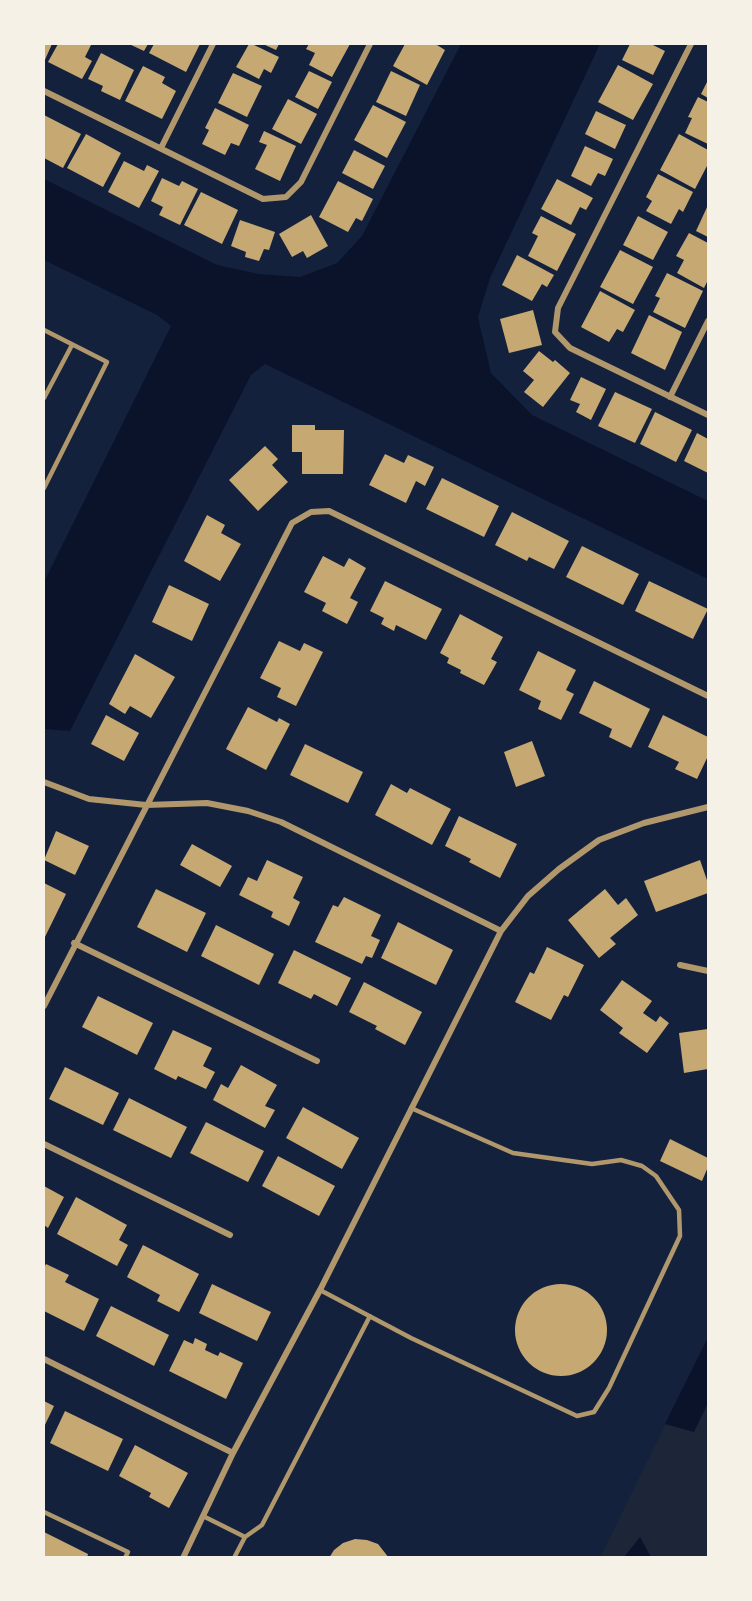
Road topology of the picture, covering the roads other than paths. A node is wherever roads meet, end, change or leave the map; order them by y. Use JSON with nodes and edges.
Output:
{"nodes":[{"id":1,"x":213,"y":44,"type":"edge"},
{"id":2,"x":370,"y":44,"type":"edge"},
{"id":3,"x":692,"y":44,"type":"edge"},
{"id":4,"x":44,"y":91,"type":"edge"},
{"id":5,"x":161,"y":148,"type":"junction"},
{"id":6,"x":708,"y":321,"type":"edge"},
{"id":7,"x":44,"y":330,"type":"edge"},
{"id":8,"x":72,"y":345,"type":"junction"},
{"id":9,"x":670,"y":397,"type":"junction"},
{"id":10,"x":44,"y":398,"type":"edge"},
{"id":11,"x":708,"y":415,"type":"edge"},
{"id":12,"x":44,"y":488,"type":"edge"},
{"id":13,"x":708,"y":696,"type":"edge"},
{"id":14,"x":44,"y":782,"type":"edge"},
{"id":15,"x":146,"y":805,"type":"junction"},
{"id":16,"x":708,"y":807,"type":"edge"},
{"id":17,"x":501,"y":931,"type":"junction"},
{"id":18,"x":74,"y":943,"type":"junction"},
{"id":19,"x":680,"y":965,"type":"dead end"},
{"id":20,"x":708,"y":971,"type":"edge"},
{"id":21,"x":44,"y":1006,"type":"edge"},
{"id":22,"x":317,"y":1061,"type":"dead end"},
{"id":23,"x":411,"y":1108,"type":"junction"},
{"id":24,"x":44,"y":1144,"type":"edge"},
{"id":25,"x":230,"y":1236,"type":"dead end"},
{"id":26,"x":320,"y":1290,"type":"junction"},
{"id":27,"x":370,"y":1316,"type":"junction"},
{"id":28,"x":44,"y":1359,"type":"edge"},
{"id":29,"x":233,"y":1453,"type":"junction"},
{"id":30,"x":44,"y":1512,"type":"edge"},
{"id":31,"x":203,"y":1516,"type":"junction"},
{"id":32,"x":245,"y":1536,"type":"junction"},
{"id":33,"x":125,"y":1557,"type":"edge"},
{"id":34,"x":183,"y":1557,"type":"edge"},
{"id":35,"x":234,"y":1557,"type":"edge"}],
"edges":[{"from":1,"to":5,"type":"street"},
{"from":2,"to":5,"type":"street"},
{"from":3,"to":9,"type":"street"},
{"from":4,"to":5,"type":"street"},
{"from":6,"to":9,"type":"street"},
{"from":7,"to":8,"type":"lane"},
{"from":8,"to":10,"type":"lane"},
{"from":8,"to":12,"type":"lane"},
{"from":9,"to":11,"type":"street"},
{"from":13,"to":15,"type":"street"},
{"from":14,"to":15,"type":"street"},
{"from":15,"to":17,"type":"street"},
{"from":15,"to":18,"type":"street"},
{"from":16,"to":17,"type":"street"},
{"from":17,"to":23,"type":"street"},
{"from":18,"to":21,"type":"street"},
{"from":18,"to":22,"type":"street"},
{"from":19,"to":20,"type":"street"},
{"from":23,"to":26,"type":"street"},
{"from":23,"to":27,"type":"lane"},
{"from":24,"to":25,"type":"street"},
{"from":26,"to":27,"type":"lane"},
{"from":26,"to":29,"type":"street"},
{"from":27,"to":32,"type":"lane"},
{"from":28,"to":29,"type":"street"},
{"from":29,"to":31,"type":"street"},
{"from":30,"to":33,"type":"lane"},
{"from":31,"to":32,"type":"lane"},
{"from":31,"to":34,"type":"street"},
{"from":32,"to":35,"type":"lane"}]}
